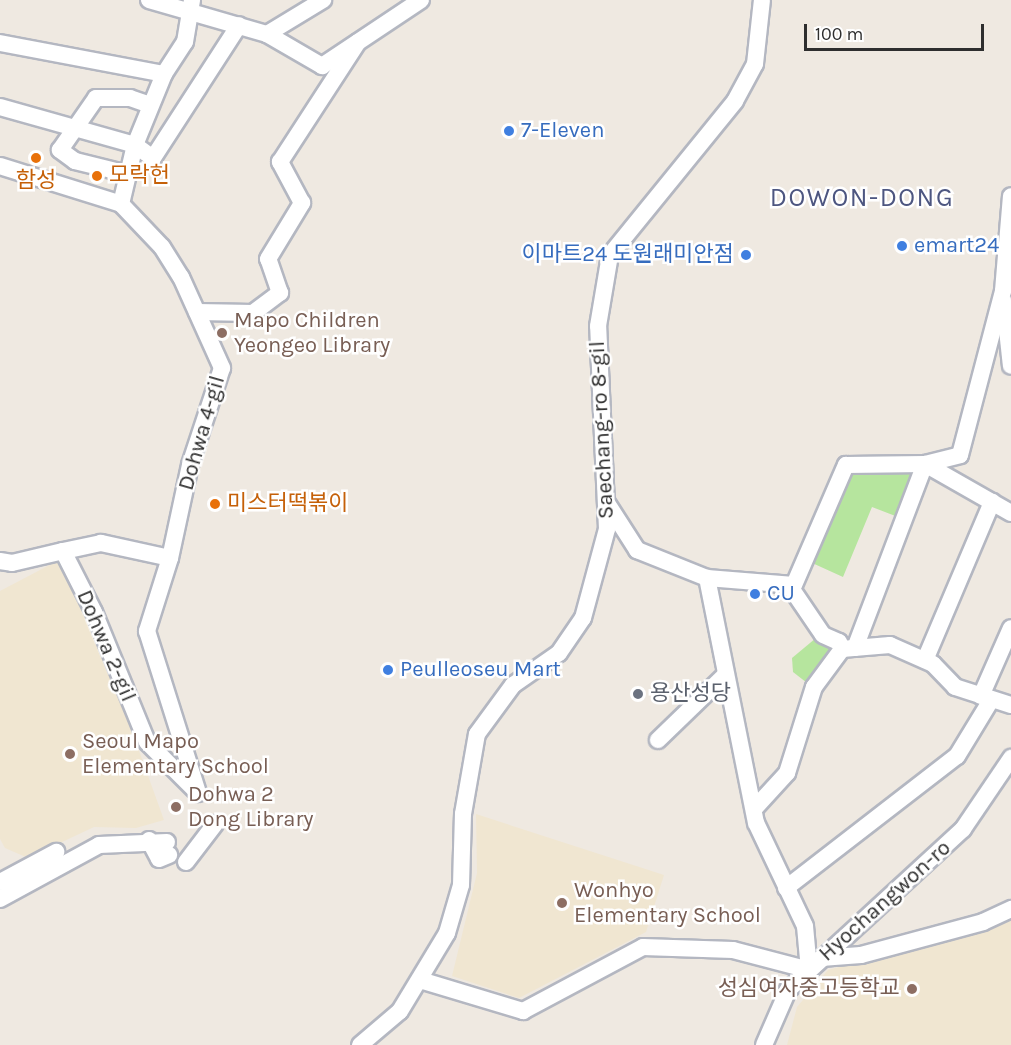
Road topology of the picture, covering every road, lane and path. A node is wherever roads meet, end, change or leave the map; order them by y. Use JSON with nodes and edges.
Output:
{"nodes":[{"id":1,"x":148,"y":0,"type":"edge"},
{"id":2,"x":209,"y":0,"type":"edge"},
{"id":3,"x":323,"y":0,"type":"edge"},
{"id":4,"x":421,"y":0,"type":"edge"},
{"id":5,"x":762,"y":0,"type":"edge"},
{"id":6,"x":193,"y":5,"type":"edge"},
{"id":7,"x":239,"y":25,"type":"junction"},
{"id":8,"x":267,"y":34,"type":"junction"},
{"id":9,"x":0,"y":42,"type":"edge"},
{"id":10,"x":358,"y":42,"type":"junction"},
{"id":11,"x":164,"y":74,"type":"junction"},
{"id":12,"x":150,"y":105,"type":"junction"},
{"id":13,"x":0,"y":107,"type":"edge"},
{"id":14,"x":74,"y":128,"type":"junction"},
{"id":15,"x":135,"y":145,"type":"junction"},
{"id":16,"x":0,"y":166,"type":"edge"},
{"id":17,"x":128,"y":174,"type":"junction"},
{"id":18,"x":1011,"y":196,"type":"edge"},
{"id":19,"x":122,"y":204,"type":"junction"},
{"id":20,"x":1007,"y":290,"type":"edge"},
{"id":21,"x":196,"y":312,"type":"junction"},
{"id":22,"x":1011,"y":366,"type":"edge"},
{"id":23,"x":925,"y":464,"type":"junction"},
{"id":24,"x":605,"y":500,"type":"junction"},
{"id":25,"x":992,"y":502,"type":"junction"},
{"id":26,"x":1011,"y":513,"type":"edge"},
{"id":27,"x":63,"y":551,"type":"junction"},
{"id":28,"x":170,"y":558,"type":"junction"},
{"id":29,"x":0,"y":561,"type":"edge"},
{"id":30,"x":706,"y":578,"type":"junction"},
{"id":31,"x":789,"y":585,"type":"junction"},
{"id":32,"x":1011,"y":628,"type":"edge"},
{"id":33,"x":848,"y":649,"type":"junction"},
{"id":34,"x":925,"y":660,"type":"junction"},
{"id":35,"x":724,"y":676,"type":"junction"},
{"id":36,"x":986,"y":698,"type":"junction"},
{"id":37,"x":1011,"y":705,"type":"edge"},
{"id":38,"x":658,"y":740,"type":"dead end"},
{"id":39,"x":1011,"y":758,"type":"edge"},
{"id":40,"x":198,"y":793,"type":"joint"},
{"id":41,"x":754,"y":809,"type":"junction"},
{"id":42,"x":215,"y":824,"type":"dead end"},
{"id":43,"x":168,"y":848,"type":"dead end"},
{"id":44,"x":56,"y":852,"type":"dead end"},
{"id":45,"x":186,"y":862,"type":"dead end"},
{"id":46,"x":0,"y":882,"type":"edge"},
{"id":47,"x":786,"y":888,"type":"junction"},
{"id":48,"x":0,"y":899,"type":"edge"},
{"id":49,"x":1011,"y":909,"type":"edge"},
{"id":50,"x":815,"y":964,"type":"junction"},
{"id":51,"x":420,"y":980,"type":"junction"},
{"id":52,"x":360,"y":1045,"type":"edge"},
{"id":53,"x":764,"y":1045,"type":"edge"}],
"edges":[{"from":1,"to":6,"type":"street"},
{"from":2,"to":6,"type":"street"},
{"from":3,"to":8,"type":"street"},
{"from":4,"to":10,"type":"street"},
{"from":5,"to":24,"type":"street","name":"Saechang-ro 8-gil"},
{"from":6,"to":7,"type":"street"},
{"from":6,"to":11,"type":"street"},
{"from":7,"to":8,"type":"street"},
{"from":7,"to":15,"type":"street"},
{"from":8,"to":10,"type":"street"},
{"from":9,"to":11,"type":"street"},
{"from":10,"to":21,"type":"street"},
{"from":11,"to":12,"type":"street"},
{"from":12,"to":14,"type":"street"},
{"from":12,"to":15,"type":"street"},
{"from":13,"to":14,"type":"street"},
{"from":14,"to":15,"type":"street"},
{"from":14,"to":17,"type":"street"},
{"from":15,"to":17,"type":"street"},
{"from":16,"to":19,"type":"street","name":"Dohwa 4-gil"},
{"from":17,"to":19,"type":"street"},
{"from":18,"to":20,"type":"street"},
{"from":19,"to":21,"type":"street","name":"Dohwa 4-gil"},
{"from":20,"to":22,"type":"street"},
{"from":20,"to":23,"type":"street"},
{"from":21,"to":28,"type":"street","name":"Dohwa 4-gil"},
{"from":23,"to":25,"type":"street"},
{"from":23,"to":31,"type":"street"},
{"from":23,"to":33,"type":"street"},
{"from":24,"to":30,"type":"street"},
{"from":24,"to":51,"type":"street","name":"Saechang-ro 8-gil"},
{"from":25,"to":26,"type":"street"},
{"from":25,"to":34,"type":"street"},
{"from":27,"to":28,"type":"street"},
{"from":27,"to":29,"type":"street"},
{"from":27,"to":40,"type":"street","name":"Dohwa 2-gil"},
{"from":28,"to":40,"type":"street","name":"Dohwa 4-gil"},
{"from":30,"to":31,"type":"street"},
{"from":30,"to":35,"type":"street"},
{"from":31,"to":33,"type":"street"},
{"from":32,"to":36,"type":"street"},
{"from":33,"to":34,"type":"street"},
{"from":33,"to":41,"type":"street"},
{"from":34,"to":36,"type":"street"},
{"from":35,"to":38,"type":"street"},
{"from":35,"to":41,"type":"street"},
{"from":36,"to":37,"type":"street"},
{"from":36,"to":47,"type":"street"},
{"from":39,"to":50,"type":"street","name":"Hyochangwon-ro"},
{"from":41,"to":47,"type":"street"},
{"from":42,"to":45,"type":"street"},
{"from":43,"to":48,"type":"street"},
{"from":44,"to":46,"type":"street"},
{"from":47,"to":50,"type":"street"},
{"from":49,"to":50,"type":"street"},
{"from":50,"to":51,"type":"street"},
{"from":50,"to":53,"type":"street","name":"Hyochangwon-ro"},
{"from":51,"to":52,"type":"street","name":"Saechang-ro 8-gil"}]}
